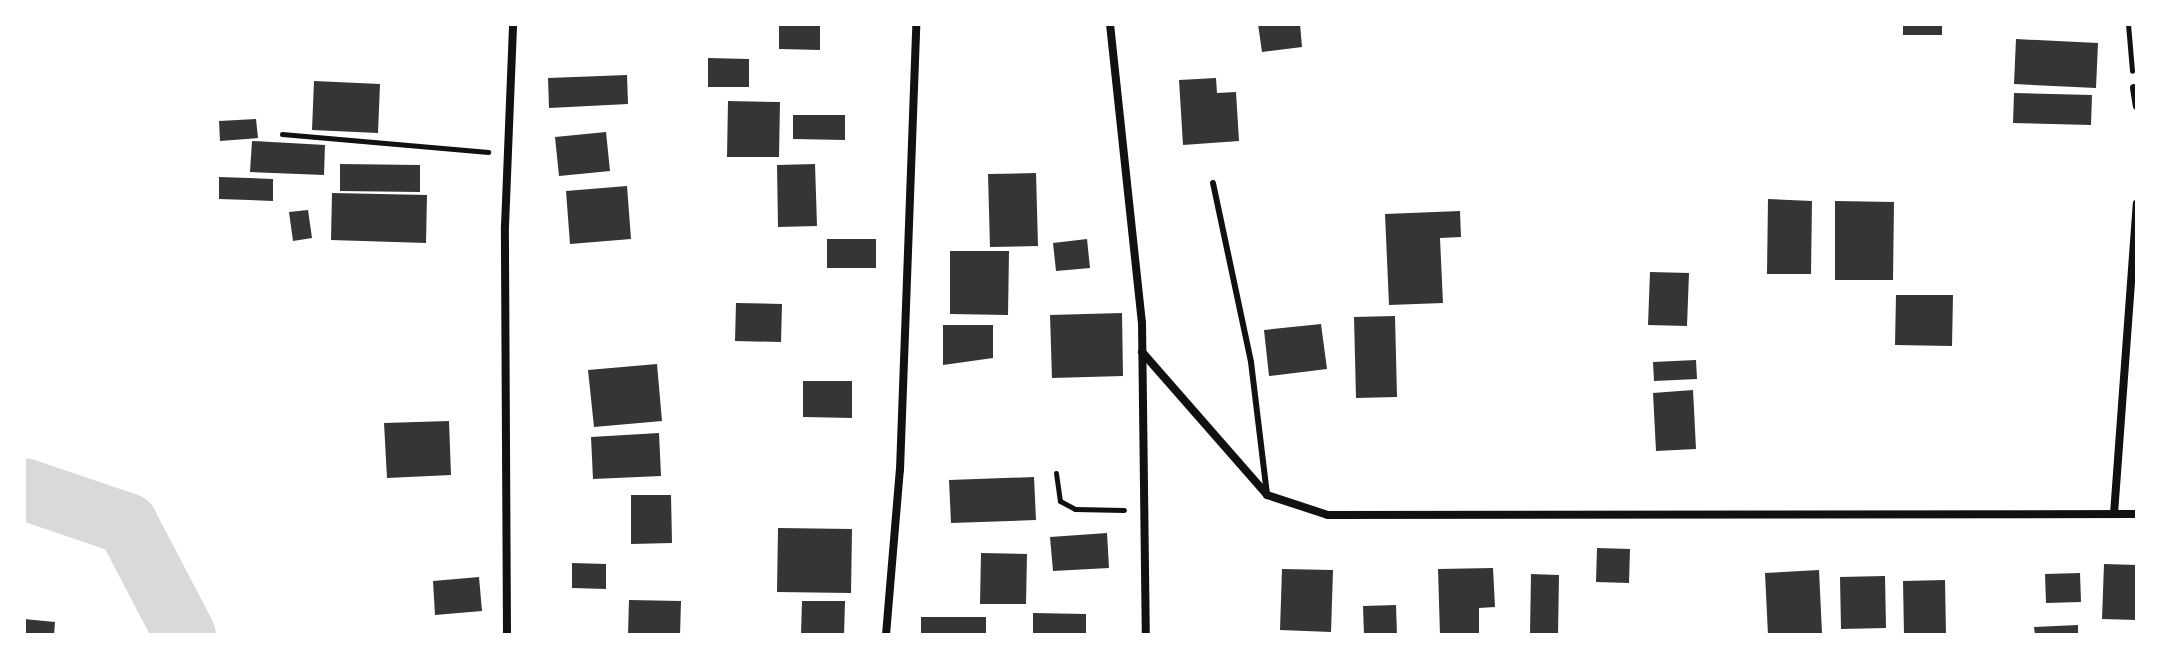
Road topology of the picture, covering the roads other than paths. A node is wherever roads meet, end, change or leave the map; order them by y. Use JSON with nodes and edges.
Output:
{"nodes":[{"id":1,"x":513,"y":24,"type":"edge"},
{"id":2,"x":916,"y":24,"type":"edge"},
{"id":3,"x":1110,"y":24,"type":"edge"},
{"id":4,"x":2134,"y":88,"type":"road end"},
{"id":5,"x":2137,"y":106,"type":"edge"},
{"id":6,"x":1213,"y":183,"type":"dead end"},
{"id":7,"x":2137,"y":204,"type":"edge"},
{"id":8,"x":1142,"y":352,"type":"junction"},
{"id":9,"x":1267,"y":495,"type":"junction"},
{"id":10,"x":2114,"y":514,"type":"junction"},
{"id":11,"x":2137,"y":514,"type":"edge"},
{"id":12,"x":507,"y":635,"type":"edge"},
{"id":13,"x":886,"y":635,"type":"edge"},
{"id":14,"x":1146,"y":635,"type":"edge"}],
"edges":[{"from":1,"to":12,"type":"street"},
{"from":2,"to":13,"type":"street"},
{"from":3,"to":8,"type":"street"},
{"from":4,"to":5,"type":"street"},
{"from":6,"to":9,"type":"lane"},
{"from":7,"to":10,"type":"street"},
{"from":8,"to":9,"type":"street"},
{"from":8,"to":14,"type":"street"},
{"from":9,"to":10,"type":"street"},
{"from":10,"to":11,"type":"street"}]}
